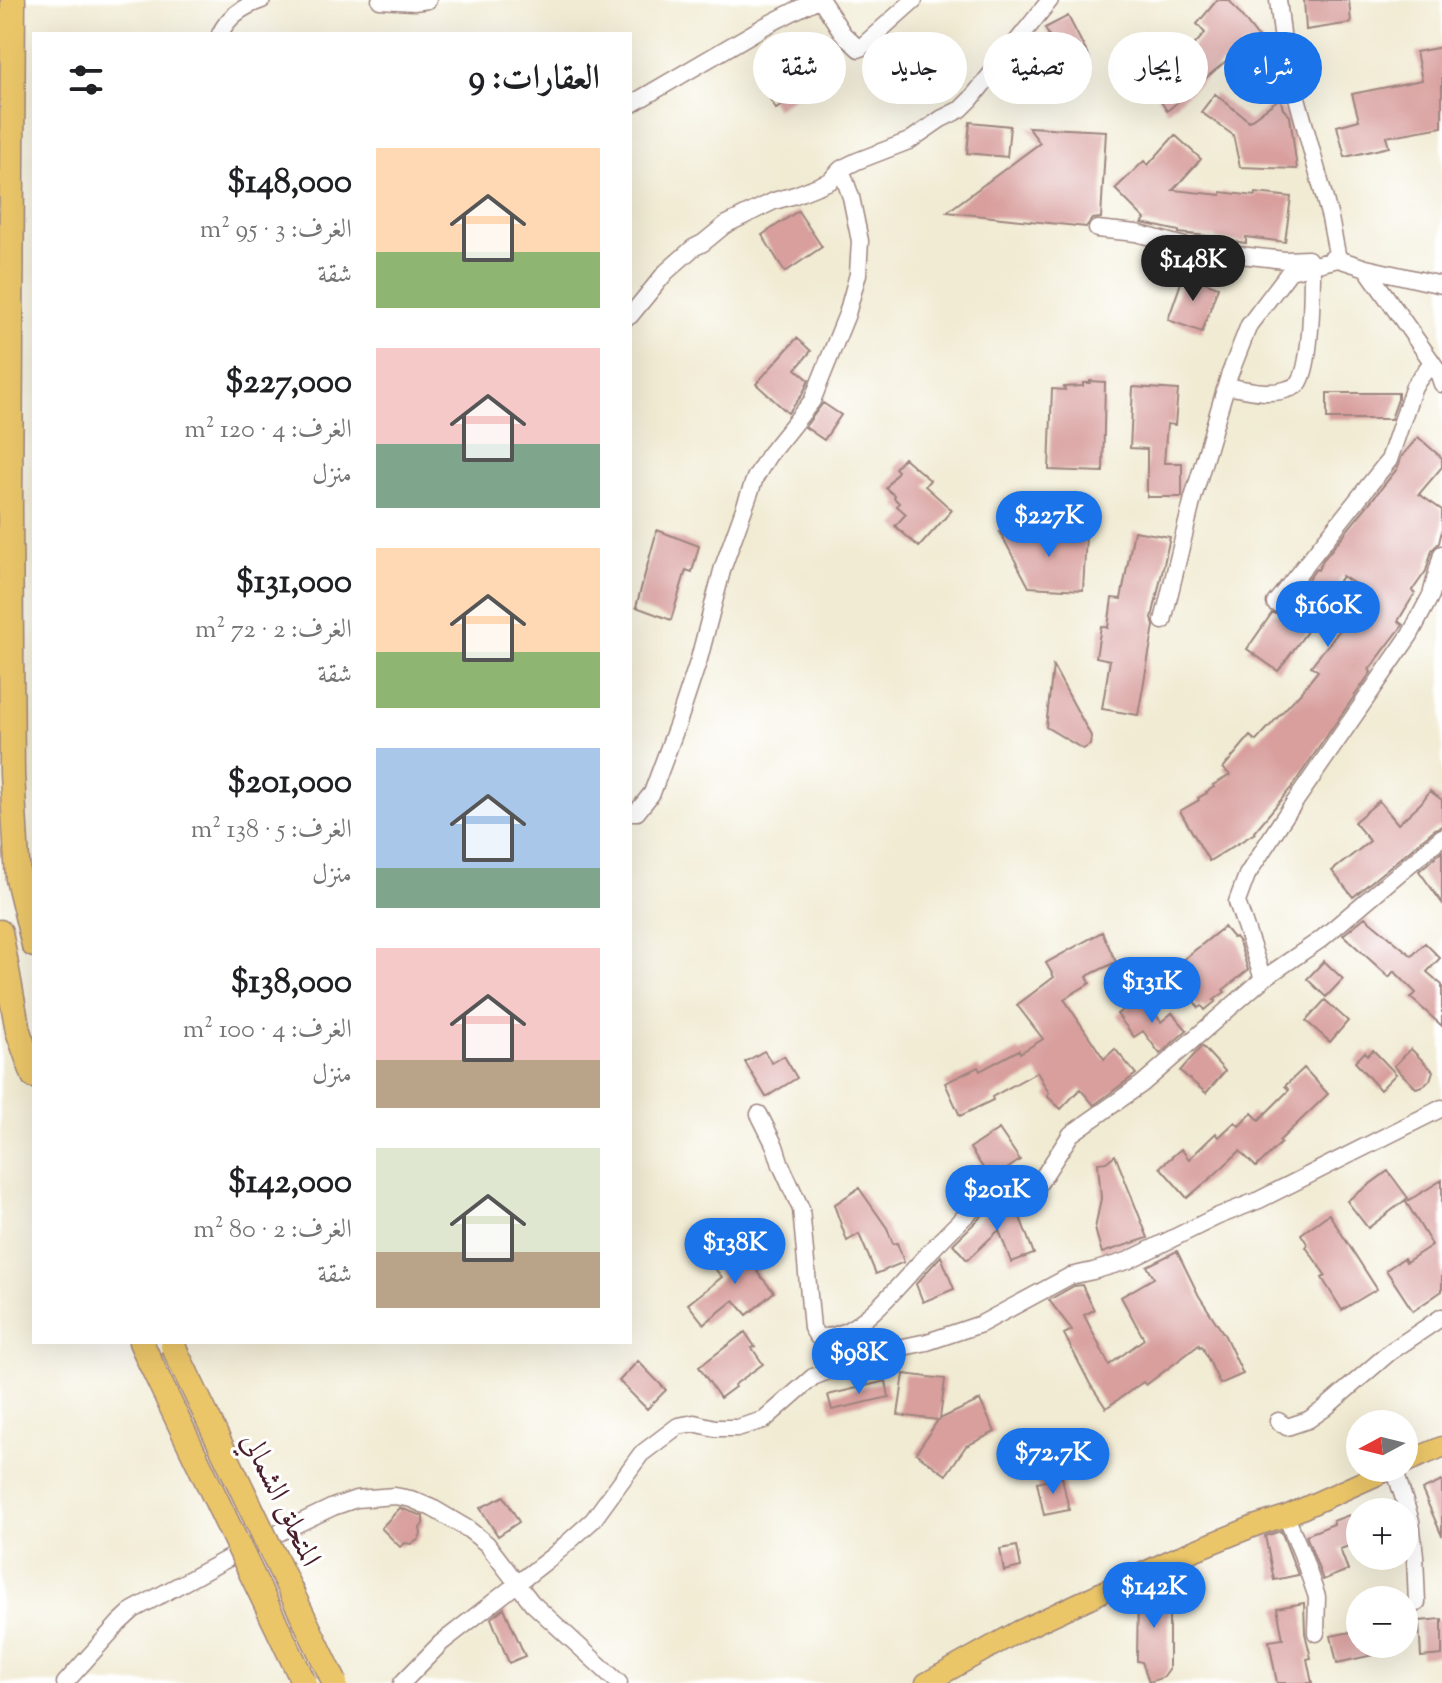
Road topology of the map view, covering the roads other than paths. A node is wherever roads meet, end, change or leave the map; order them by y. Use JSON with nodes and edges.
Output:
{"nodes":[{"id":1,"x":13,"y":0,"type":"edge"},
{"id":2,"x":262,"y":0,"type":"edge"},
{"id":3,"x":380,"y":0,"type":"edge"},
{"id":4,"x":428,"y":0,"type":"edge"},
{"id":5,"x":819,"y":0,"type":"edge"},
{"id":6,"x":914,"y":0,"type":"edge"},
{"id":7,"x":1050,"y":0,"type":"edge"},
{"id":8,"x":1278,"y":0,"type":"edge"},
{"id":9,"x":221,"y":32,"type":"edge"},
{"id":10,"x":632,"y":104,"type":"edge"},
{"id":11,"x":841,"y":169,"type":"junction"},
{"id":12,"x":1097,"y":229,"type":"dead end"},
{"id":13,"x":1338,"y":259,"type":"junction"},
{"id":14,"x":1312,"y":265,"type":"junction"},
{"id":15,"x":1366,"y":268,"type":"junction"},
{"id":16,"x":1442,"y":285,"type":"edge"},
{"id":17,"x":632,"y":314,"type":"edge"},
{"id":18,"x":1432,"y":362,"type":"junction"},
{"id":19,"x":1442,"y":384,"type":"edge"},
{"id":20,"x":1226,"y":386,"type":"junction"},
{"id":21,"x":1442,"y":554,"type":"edge"},
{"id":22,"x":1275,"y":603,"type":"dead end"},
{"id":23,"x":1163,"y":621,"type":"dead end"},
{"id":24,"x":632,"y":812,"type":"edge"},
{"id":25,"x":1442,"y":837,"type":"edge"},
{"id":26,"x":0,"y":932,"type":"edge"},
{"id":27,"x":32,"y":937,"type":"edge"},
{"id":28,"x":1263,"y":979,"type":"junction"},
{"id":29,"x":32,"y":1070,"type":"edge"},
{"id":30,"x":1442,"y":1108,"type":"edge"},
{"id":31,"x":759,"y":1114,"type":"dead end"},
{"id":32,"x":1442,"y":1317,"type":"edge"},
{"id":33,"x":172,"y":1344,"type":"edge"},
{"id":34,"x":145,"y":1352,"type":"edge"},
{"id":35,"x":1278,"y":1421,"type":"dead end"},
{"id":36,"x":1442,"y":1447,"type":"edge"},
{"id":37,"x":1418,"y":1457,"type":"edge"},
{"id":38,"x":1362,"y":1482,"type":"edge"},
{"id":39,"x":1398,"y":1482,"type":"edge"},
{"id":40,"x":1286,"y":1516,"type":"junction"},
{"id":41,"x":517,"y":1582,"type":"junction"},
{"id":42,"x":1416,"y":1586,"type":"edge"},
{"id":43,"x":1316,"y":1633,"type":"dead end"},
{"id":44,"x":65,"y":1683,"type":"edge"},
{"id":45,"x":304,"y":1683,"type":"edge"},
{"id":46,"x":335,"y":1683,"type":"edge"},
{"id":47,"x":402,"y":1683,"type":"edge"},
{"id":48,"x":619,"y":1683,"type":"edge"},
{"id":49,"x":926,"y":1683,"type":"edge"}],
"edges":[{"from":1,"to":27,"type":"highway"},
{"from":2,"to":9,"type":"street"},
{"from":3,"to":4,"type":"street"},
{"from":5,"to":6,"type":"street"},
{"from":5,"to":10,"type":"street"},
{"from":7,"to":11,"type":"street"},
{"from":8,"to":13,"type":"street"},
{"from":11,"to":17,"type":"street"},
{"from":11,"to":24,"type":"street"},
{"from":12,"to":13,"type":"street"},
{"from":13,"to":14,"type":"street"},
{"from":13,"to":15,"type":"street"},
{"from":14,"to":20,"type":"street"},
{"from":14,"to":20,"type":"street"},
{"from":15,"to":16,"type":"street"},
{"from":15,"to":18,"type":"street"},
{"from":18,"to":19,"type":"street"},
{"from":18,"to":22,"type":"street"},
{"from":20,"to":23,"type":"street"},
{"from":21,"to":28,"type":"street"},
{"from":25,"to":28,"type":"street"},
{"from":26,"to":29,"type":"highway"},
{"from":28,"to":31,"type":"street"},
{"from":30,"to":41,"type":"street"},
{"from":32,"to":35,"type":"street"},
{"from":33,"to":46,"type":"highway","name":"المتحلق الشمالي","bridge":true},
{"from":34,"to":45,"type":"highway","name":"المتحلق الشمالي","bridge":true},
{"from":36,"to":37,"type":"main road"},
{"from":38,"to":40,"type":"main road"},
{"from":39,"to":42,"type":"street"},
{"from":40,"to":43,"type":"street"},
{"from":40,"to":49,"type":"main road"},
{"from":41,"to":44,"type":"street"},
{"from":41,"to":47,"type":"street"},
{"from":41,"to":48,"type":"street"}]}
